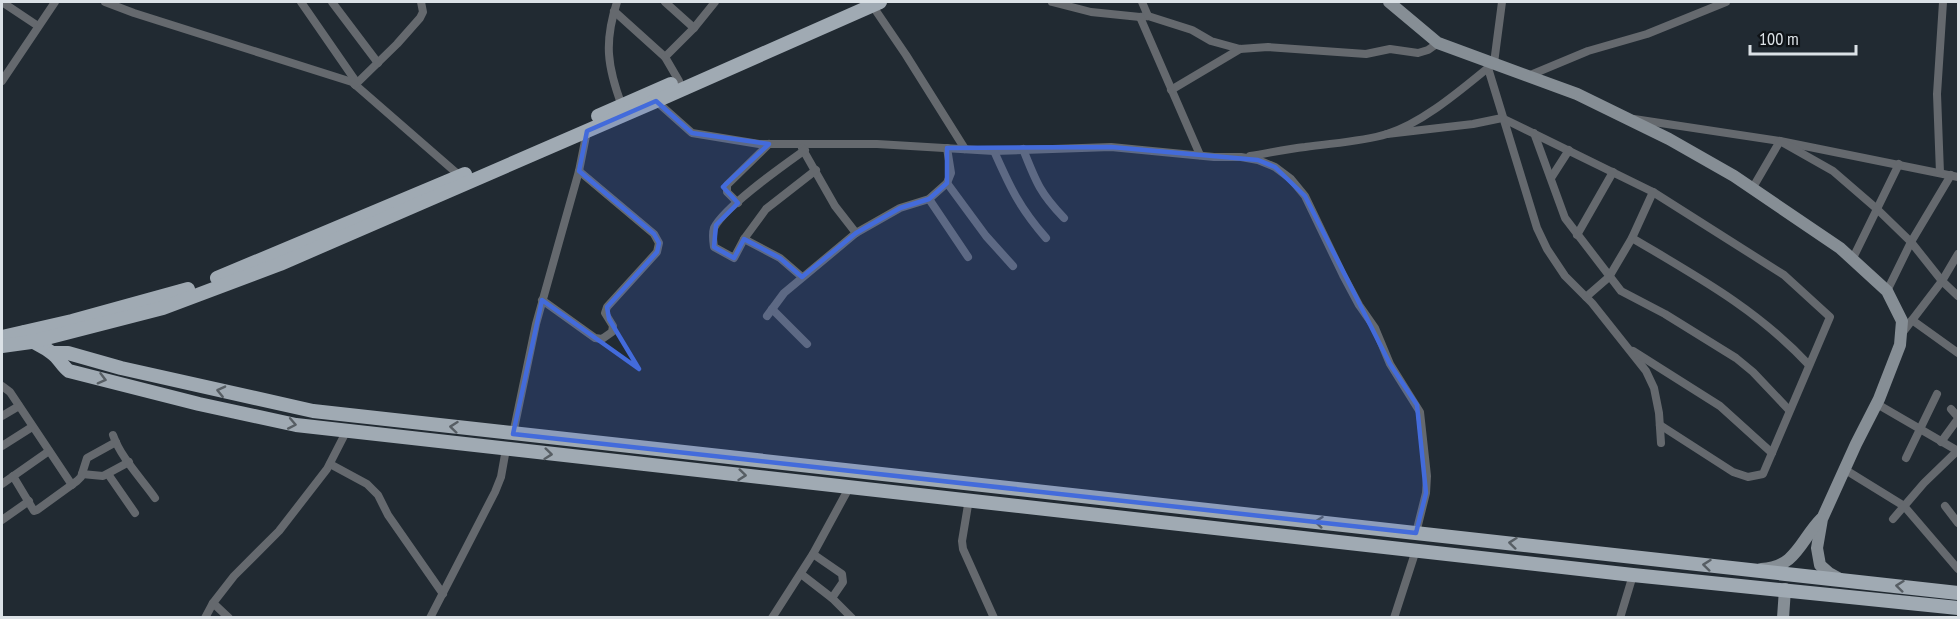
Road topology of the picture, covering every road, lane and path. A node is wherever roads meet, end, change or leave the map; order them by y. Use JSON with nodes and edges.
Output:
{"nodes":[{"id":1,"x":2,"y":2,"type":"edge"},
{"id":2,"x":56,"y":2,"type":"edge"},
{"id":3,"x":105,"y":2,"type":"edge"},
{"id":4,"x":301,"y":2,"type":"edge"},
{"id":5,"x":332,"y":2,"type":"edge"},
{"id":6,"x":421,"y":2,"type":"edge"},
{"id":7,"x":617,"y":2,"type":"edge"},
{"id":8,"x":665,"y":2,"type":"edge"},
{"id":9,"x":715,"y":2,"type":"edge"},
{"id":10,"x":857,"y":2,"type":"edge"},
{"id":11,"x":1052,"y":2,"type":"edge"},
{"id":12,"x":1142,"y":2,"type":"edge"},
{"id":13,"x":1389,"y":2,"type":"edge"},
{"id":14,"x":1502,"y":2,"type":"edge"},
{"id":15,"x":1725,"y":2,"type":"edge"},
{"id":16,"x":1943,"y":2,"type":"edge"},
{"id":17,"x":876,"y":3,"type":"edge"},
{"id":18,"x":121,"y":4,"type":"edge"},
{"id":19,"x":614,"y":11,"type":"junction"},
{"id":20,"x":1144,"y":17,"type":"junction"},
{"id":21,"x":38,"y":26,"type":"junction"},
{"id":22,"x":694,"y":28,"type":"junction"},
{"id":23,"x":1438,"y":43,"type":"junction"},
{"id":24,"x":1240,"y":49,"type":"junction"},
{"id":25,"x":665,"y":57,"type":"junction"},
{"id":26,"x":2,"y":60,"type":"edge"},
{"id":27,"x":378,"y":63,"type":"junction"},
{"id":28,"x":1491,"y":65,"type":"junction"},
{"id":29,"x":11,"y":66,"type":"junction"},
{"id":30,"x":1528,"y":76,"type":"junction"},
{"id":31,"x":2,"y":81,"type":"edge"},
{"id":32,"x":679,"y":81,"type":"junction"},
{"id":33,"x":356,"y":84,"type":"junction"},
{"id":34,"x":1171,"y":90,"type":"junction"},
{"id":35,"x":656,"y":101,"type":"junction"},
{"id":36,"x":622,"y":106,"type":"junction"},
{"id":37,"x":1502,"y":117,"type":"junction"},
{"id":38,"x":1631,"y":119,"type":"junction"},
{"id":39,"x":587,"y":131,"type":"junction"},
{"id":40,"x":1534,"y":133,"type":"junction"},
{"id":41,"x":1387,"y":134,"type":"junction"},
{"id":42,"x":1779,"y":141,"type":"junction"},
{"id":43,"x":769,"y":144,"type":"junction"},
{"id":44,"x":797,"y":144,"type":"junction"},
{"id":45,"x":947,"y":148,"type":"junction"},
{"id":46,"x":965,"y":149,"type":"junction"},
{"id":47,"x":1023,"y":149,"type":"junction"},
{"id":48,"x":805,"y":150,"type":"junction"},
{"id":49,"x":1569,"y":150,"type":"junction"},
{"id":50,"x":994,"y":151,"type":"junction"},
{"id":51,"x":1200,"y":155,"type":"junction"},
{"id":52,"x":1243,"y":157,"type":"junction"},
{"id":53,"x":1899,"y":164,"type":"junction"},
{"id":54,"x":816,"y":170,"type":"junction"},
{"id":55,"x":579,"y":171,"type":"junction"},
{"id":56,"x":1613,"y":172,"type":"junction"},
{"id":57,"x":1940,"y":172,"type":"junction"},
{"id":58,"x":460,"y":176,"type":"junction"},
{"id":59,"x":1955,"y":176,"type":"edge"},
{"id":60,"x":1551,"y":178,"type":"junction"},
{"id":61,"x":947,"y":183,"type":"junction"},
{"id":62,"x":1752,"y":189,"type":"junction"},
{"id":63,"x":1653,"y":192,"type":"junction"},
{"id":64,"x":929,"y":199,"type":"junction"},
{"id":65,"x":738,"y":203,"type":"junction"},
{"id":66,"x":1877,"y":209,"type":"junction"},
{"id":67,"x":1064,"y":218,"type":"dead end"},
{"id":68,"x":856,"y":233,"type":"junction"},
{"id":69,"x":1577,"y":235,"type":"junction"},
{"id":70,"x":1046,"y":237,"type":"dead end"},
{"id":71,"x":1632,"y":238,"type":"junction"},
{"id":72,"x":744,"y":239,"type":"junction"},
{"id":73,"x":1911,"y":242,"type":"junction"},
{"id":74,"x":968,"y":257,"type":"dead end"},
{"id":75,"x":1853,"y":258,"type":"junction"},
{"id":76,"x":1957,"y":260,"type":"edge"},
{"id":77,"x":1013,"y":266,"type":"dead end"},
{"id":78,"x":802,"y":277,"type":"junction"},
{"id":79,"x":1609,"y":277,"type":"junction"},
{"id":80,"x":1942,"y":281,"type":"junction"},
{"id":81,"x":1887,"y":291,"type":"junction"},
{"id":82,"x":1959,"y":296,"type":"edge"},
{"id":83,"x":1586,"y":297,"type":"junction"},
{"id":84,"x":542,"y":300,"type":"junction"},
{"id":85,"x":1912,"y":320,"type":"junction"},
{"id":86,"x":1903,"y":332,"type":"junction"},
{"id":87,"x":2,"y":337,"type":"edge"},
{"id":88,"x":28,"y":337,"type":"junction"},
{"id":89,"x":807,"y":344,"type":"dead end"},
{"id":90,"x":2,"y":346,"type":"edge"},
{"id":91,"x":1626,"y":346,"type":"junction"},
{"id":92,"x":53,"y":353,"type":"junction"},
{"id":93,"x":1959,"y":353,"type":"edge"},
{"id":94,"x":1809,"y":365,"type":"junction"},
{"id":95,"x":2,"y":386,"type":"edge"},
{"id":96,"x":1937,"y":394,"type":"dead end"},
{"id":97,"x":1876,"y":404,"type":"junction"},
{"id":98,"x":19,"y":406,"type":"junction"},
{"id":99,"x":1789,"y":410,"type":"junction"},
{"id":100,"x":1951,"y":410,"type":"dead end"},
{"id":101,"x":2,"y":416,"type":"edge"},
{"id":102,"x":1660,"y":425,"type":"junction"},
{"id":103,"x":32,"y":427,"type":"junction"},
{"id":104,"x":1919,"y":429,"type":"junction"},
{"id":105,"x":346,"y":432,"type":"junction"},
{"id":106,"x":513,"y":434,"type":"junction"},
{"id":107,"x":1941,"y":442,"type":"junction"},
{"id":108,"x":1661,"y":443,"type":"dead end"},
{"id":109,"x":2,"y":446,"type":"edge"},
{"id":110,"x":507,"y":449,"type":"junction"},
{"id":111,"x":49,"y":451,"type":"junction"},
{"id":112,"x":1958,"y":451,"type":"edge"},
{"id":113,"x":1772,"y":453,"type":"junction"},
{"id":114,"x":1906,"y":458,"type":"dead end"},
{"id":115,"x":129,"y":462,"type":"junction"},
{"id":116,"x":330,"y":464,"type":"junction"},
{"id":117,"x":1844,"y":469,"type":"junction"},
{"id":118,"x":82,"y":474,"type":"junction"},
{"id":119,"x":108,"y":474,"type":"junction"},
{"id":120,"x":13,"y":476,"type":"junction"},
{"id":121,"x":915,"y":478,"type":"junction"},
{"id":122,"x":2,"y":484,"type":"edge"},
{"id":123,"x":72,"y":485,"type":"junction"},
{"id":124,"x":850,"y":486,"type":"junction"},
{"id":125,"x":913,"y":494,"type":"junction"},
{"id":126,"x":155,"y":498,"type":"dead end"},
{"id":127,"x":969,"y":499,"type":"junction"},
{"id":128,"x":28,"y":501,"type":"junction"},
{"id":129,"x":1904,"y":506,"type":"junction"},
{"id":130,"x":1945,"y":506,"type":"dead end"},
{"id":131,"x":135,"y":513,"type":"dead end"},
{"id":132,"x":1822,"y":519,"type":"junction"},
{"id":133,"x":1893,"y":519,"type":"dead end"},
{"id":134,"x":2,"y":520,"type":"edge"},
{"id":135,"x":1959,"y":523,"type":"edge"},
{"id":136,"x":1416,"y":533,"type":"junction"},
{"id":137,"x":1416,"y":550,"type":"junction"},
{"id":138,"x":813,"y":554,"type":"junction"},
{"id":139,"x":1743,"y":568,"type":"junction"},
{"id":140,"x":1959,"y":569,"type":"edge"},
{"id":141,"x":801,"y":574,"type":"junction"},
{"id":142,"x":1633,"y":575,"type":"junction"},
{"id":143,"x":1841,"y":579,"type":"junction"},
{"id":144,"x":1785,"y":589,"type":"junction"},
{"id":145,"x":1959,"y":592,"type":"edge"},
{"id":146,"x":443,"y":594,"type":"junction"},
{"id":147,"x":832,"y":598,"type":"junction"},
{"id":148,"x":213,"y":603,"type":"junction"},
{"id":149,"x":1959,"y":608,"type":"edge"},
{"id":150,"x":846,"y":616,"type":"edge"},
{"id":151,"x":205,"y":618,"type":"edge"},
{"id":152,"x":229,"y":618,"type":"edge"},
{"id":153,"x":430,"y":618,"type":"edge"},
{"id":154,"x":772,"y":618,"type":"edge"},
{"id":155,"x":994,"y":618,"type":"edge"},
{"id":156,"x":1394,"y":618,"type":"edge"},
{"id":157,"x":1620,"y":618,"type":"edge"},
{"id":158,"x":1783,"y":618,"type":"edge"}],
"edges":[{"from":1,"to":21,"type":"street"},
{"from":2,"to":21,"type":"street"},
{"from":3,"to":18,"type":"street"},
{"from":4,"to":33,"type":"street"},
{"from":5,"to":27,"type":"street"},
{"from":6,"to":27,"type":"street"},
{"from":7,"to":19,"type":"street"},
{"from":8,"to":22,"type":"street"},
{"from":9,"to":22,"type":"street"},
{"from":10,"to":32,"type":"main road"},
{"from":11,"to":20,"type":"street"},
{"from":12,"to":20,"type":"street"},
{"from":13,"to":23,"type":"street"},
{"from":14,"to":28,"type":"street"},
{"from":15,"to":30,"type":"street"},
{"from":16,"to":57,"type":"street"},
{"from":17,"to":35,"type":"main road"},
{"from":17,"to":46,"type":"street"},
{"from":18,"to":33,"type":"street"},
{"from":19,"to":25,"type":"street"},
{"from":19,"to":36,"type":"street"},
{"from":20,"to":24,"type":"street"},
{"from":20,"to":34,"type":"street"},
{"from":21,"to":29,"type":"street"},
{"from":22,"to":25,"type":"street"},
{"from":23,"to":24,"type":"street"},
{"from":23,"to":28,"type":"street"},
{"from":24,"to":34,"type":"street"},
{"from":25,"to":32,"type":"street"},
{"from":26,"to":29,"type":"street"},
{"from":27,"to":33,"type":"street"},
{"from":28,"to":30,"type":"street"},
{"from":28,"to":37,"type":"street"},
{"from":28,"to":41,"type":"street"},
{"from":29,"to":31,"type":"street"},
{"from":30,"to":38,"type":"street"},
{"from":32,"to":36,"type":"main road"},
{"from":33,"to":58,"type":"street"},
{"from":34,"to":51,"type":"street"},
{"from":35,"to":39,"type":"main road"},
{"from":35,"to":43,"type":"street"},
{"from":36,"to":58,"type":"main road"},
{"from":37,"to":40,"type":"street"},
{"from":37,"to":41,"type":"street"},
{"from":37,"to":83,"type":"street"},
{"from":38,"to":42,"type":"street"},
{"from":38,"to":62,"type":"street"},
{"from":39,"to":55,"type":"street"},
{"from":39,"to":88,"type":"main road"},
{"from":40,"to":49,"type":"street"},
{"from":40,"to":60,"type":"street"},
{"from":41,"to":52,"type":"street"},
{"from":42,"to":53,"type":"street"},
{"from":42,"to":62,"type":"street"},
{"from":42,"to":66,"type":"street"},
{"from":43,"to":44,"type":"street"},
{"from":43,"to":65,"type":"street"},
{"from":44,"to":45,"type":"street"},
{"from":44,"to":48,"type":"street"},
{"from":45,"to":46,"type":"street"},
{"from":45,"to":61,"type":"street"},
{"from":46,"to":50,"type":"street"},
{"from":47,"to":50,"type":"street"},
{"from":47,"to":51,"type":"street"},
{"from":47,"to":67,"type":"street"},
{"from":48,"to":54,"type":"street"},
{"from":48,"to":65,"type":"street"},
{"from":49,"to":56,"type":"street"},
{"from":49,"to":60,"type":"street"},
{"from":50,"to":70,"type":"street"},
{"from":51,"to":52,"type":"street"},
{"from":52,"to":136,"type":"street"},
{"from":53,"to":57,"type":"street"},
{"from":53,"to":66,"type":"street"},
{"from":54,"to":68,"type":"street"},
{"from":54,"to":72,"type":"street"},
{"from":55,"to":84,"type":"street"},
{"from":55,"to":84,"type":"street"},
{"from":56,"to":63,"type":"street"},
{"from":56,"to":69,"type":"street"},
{"from":57,"to":59,"type":"street"},
{"from":58,"to":88,"type":"main road"},
{"from":59,"to":73,"type":"street"},
{"from":60,"to":69,"type":"street"},
{"from":61,"to":64,"type":"street"},
{"from":61,"to":77,"type":"street"},
{"from":62,"to":75,"type":"street"},
{"from":63,"to":71,"type":"street"},
{"from":63,"to":94,"type":"street"},
{"from":64,"to":68,"type":"street"},
{"from":64,"to":74,"type":"street"},
{"from":65,"to":72,"type":"street"},
{"from":66,"to":73,"type":"street"},
{"from":66,"to":75,"type":"street"},
{"from":68,"to":78,"type":"street"},
{"from":69,"to":79,"type":"street"},
{"from":71,"to":79,"type":"street"},
{"from":71,"to":94,"type":"street"},
{"from":72,"to":78,"type":"street"},
{"from":73,"to":80,"type":"street"},
{"from":73,"to":81,"type":"street"},
{"from":75,"to":81,"type":"street"},
{"from":76,"to":80,"type":"street"},
{"from":78,"to":89,"type":"street"},
{"from":79,"to":83,"type":"street"},
{"from":79,"to":99,"type":"street"},
{"from":80,"to":82,"type":"street"},
{"from":80,"to":85,"type":"street"},
{"from":81,"to":86,"type":"street"},
{"from":83,"to":91,"type":"street"},
{"from":84,"to":106,"type":"street"},
{"from":85,"to":86,"type":"street"},
{"from":85,"to":93,"type":"street"},
{"from":86,"to":97,"type":"street"},
{"from":87,"to":88,"type":"main road"},
{"from":88,"to":90,"type":"main road"},
{"from":88,"to":92,"type":"main road"},
{"from":91,"to":102,"type":"street"},
{"from":91,"to":113,"type":"street"},
{"from":92,"to":105,"type":"main road","one_way":true},
{"from":106,"to":92,"type":"main road","one_way":true},
{"from":94,"to":99,"type":"street"},
{"from":95,"to":98,"type":"street"},
{"from":96,"to":104,"type":"street"},
{"from":97,"to":104,"type":"street"},
{"from":97,"to":117,"type":"street"},
{"from":98,"to":101,"type":"street"},
{"from":98,"to":103,"type":"street"},
{"from":99,"to":113,"type":"street"},
{"from":100,"to":107,"type":"street"},
{"from":102,"to":108,"type":"street"},
{"from":102,"to":113,"type":"street"},
{"from":103,"to":109,"type":"street"},
{"from":103,"to":111,"type":"street"},
{"from":104,"to":107,"type":"street"},
{"from":104,"to":114,"type":"street"},
{"from":105,"to":110,"type":"main road"},
{"from":105,"to":116,"type":"street"},
{"from":106,"to":121,"type":"main road"},
{"from":107,"to":112,"type":"street"},
{"from":110,"to":124,"type":"main road","one_way":true},
{"from":110,"to":146,"type":"street"},
{"from":111,"to":120,"type":"street"},
{"from":111,"to":123,"type":"street"},
{"from":112,"to":129,"type":"street"},
{"from":115,"to":118,"type":"street"},
{"from":115,"to":119,"type":"street"},
{"from":115,"to":126,"type":"street"},
{"from":116,"to":146,"type":"street"},
{"from":116,"to":148,"type":"street"},
{"from":117,"to":129,"type":"street"},
{"from":117,"to":132,"type":"street"},
{"from":118,"to":119,"type":"street"},
{"from":118,"to":123,"type":"street"},
{"from":119,"to":131,"type":"street"},
{"from":120,"to":122,"type":"street"},
{"from":120,"to":128,"type":"street"},
{"from":121,"to":125,"type":"main road"},
{"from":136,"to":121,"type":"main road","one_way":true},
{"from":123,"to":128,"type":"street"},
{"from":124,"to":125,"type":"main road"},
{"from":124,"to":138,"type":"street"},
{"from":125,"to":127,"type":"main road"},
{"from":127,"to":137,"type":"main road"},
{"from":127,"to":155,"type":"street"},
{"from":128,"to":134,"type":"street"},
{"from":129,"to":133,"type":"street"},
{"from":129,"to":140,"type":"street"},
{"from":130,"to":135,"type":"street"},
{"from":132,"to":139,"type":"street"},
{"from":132,"to":143,"type":"street"},
{"from":139,"to":136,"type":"main road","one_way":true},
{"from":137,"to":142,"type":"main road"},
{"from":137,"to":156,"type":"street"},
{"from":138,"to":141,"type":"street"},
{"from":138,"to":147,"type":"street"},
{"from":139,"to":143,"type":"main road"},
{"from":141,"to":147,"type":"street"},
{"from":141,"to":154,"type":"street"},
{"from":142,"to":144,"type":"main road"},
{"from":142,"to":157,"type":"street"},
{"from":145,"to":143,"type":"main road","one_way":true},
{"from":144,"to":149,"type":"main road"},
{"from":144,"to":158,"type":"street"},
{"from":146,"to":153,"type":"street"},
{"from":147,"to":150,"type":"street"},
{"from":148,"to":151,"type":"street"},
{"from":148,"to":152,"type":"street"}]}
